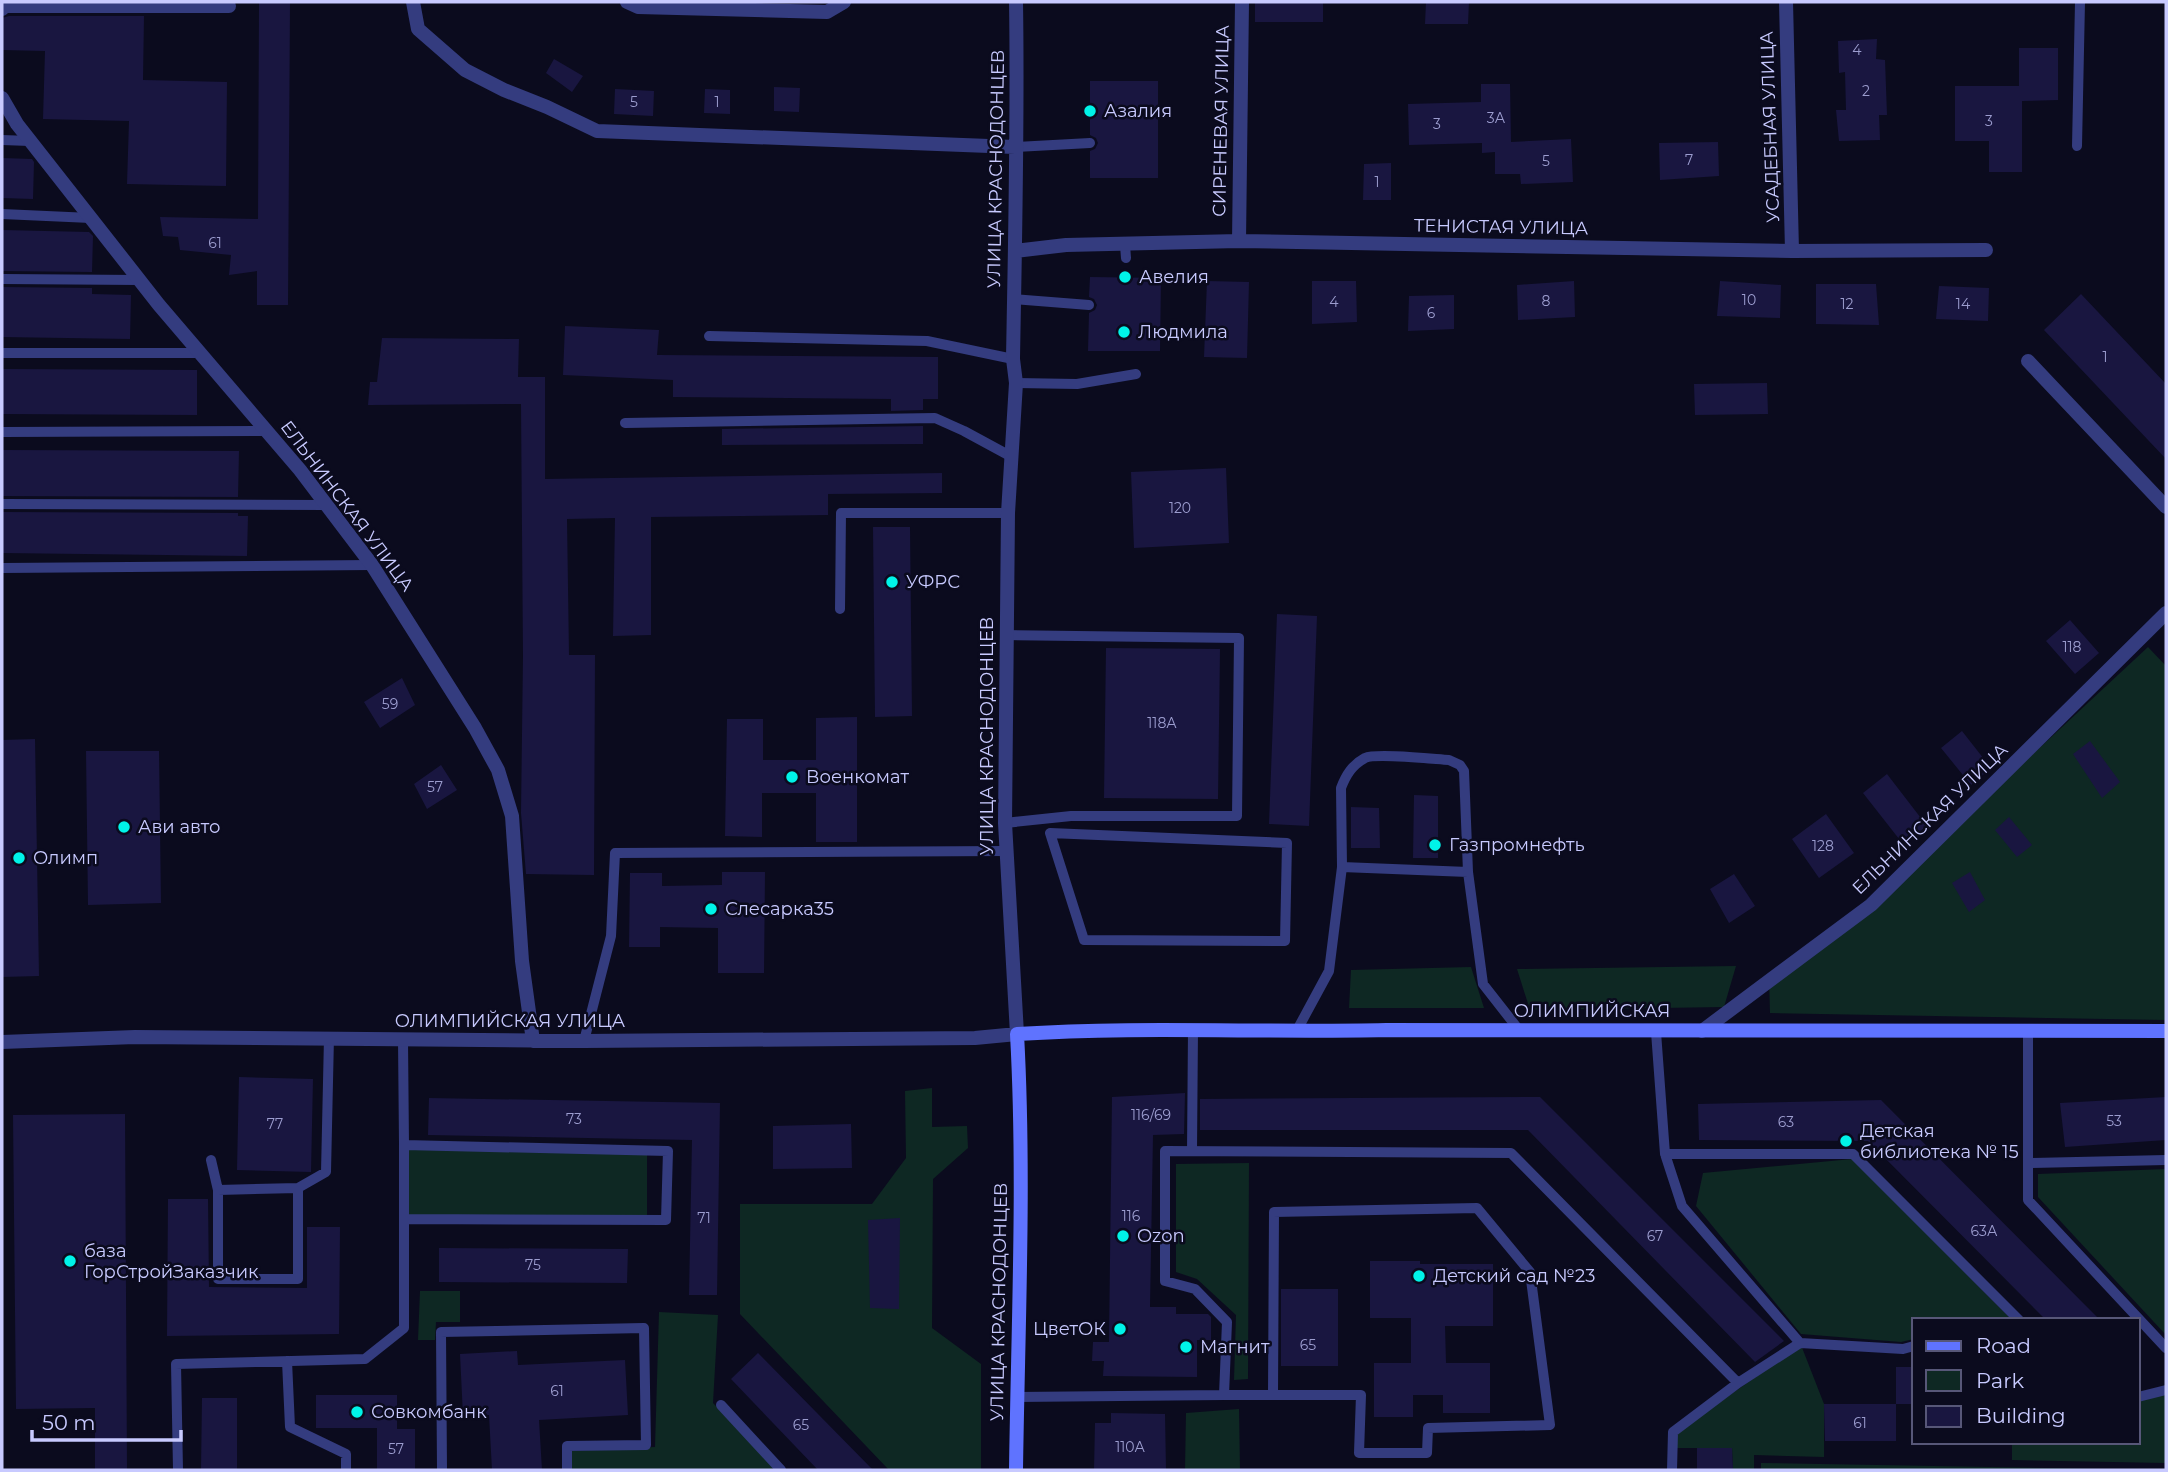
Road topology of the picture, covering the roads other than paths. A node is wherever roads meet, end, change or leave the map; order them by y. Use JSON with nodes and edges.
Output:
{"nodes":[{"id":1,"x":414,"y":2,"type":"edge"},
{"id":2,"x":627,"y":2,"type":"edge"},
{"id":3,"x":844,"y":2,"type":"edge"},
{"id":4,"x":1016,"y":2,"type":"edge"},
{"id":5,"x":1242,"y":2,"type":"edge"},
{"id":6,"x":1786,"y":2,"type":"edge"},
{"id":7,"x":2080,"y":2,"type":"edge"},
{"id":8,"x":229,"y":6,"type":"dead end"},
{"id":9,"x":2,"y":9,"type":"edge"},
{"id":10,"x":2,"y":97,"type":"edge"},
{"id":11,"x":2,"y":140,"type":"edge"},
{"id":12,"x":30,"y":141,"type":"junction"},
{"id":13,"x":1090,"y":143,"type":"dead end"},
{"id":14,"x":2077,"y":146,"type":"dead end"},
{"id":15,"x":1015,"y":147,"type":"junction"},
{"id":16,"x":2,"y":214,"type":"edge"},
{"id":17,"x":91,"y":218,"type":"junction"},
{"id":18,"x":1239,"y":241,"type":"junction"},
{"id":19,"x":1986,"y":250,"type":"dead end"},
{"id":20,"x":1015,"y":251,"type":"junction"},
{"id":21,"x":1792,"y":251,"type":"junction"},
{"id":22,"x":2,"y":279,"type":"edge"},
{"id":23,"x":139,"y":280,"type":"junction"},
{"id":24,"x":1014,"y":299,"type":"junction"},
{"id":25,"x":1089,"y":305,"type":"dead end"},
{"id":26,"x":709,"y":336,"type":"dead end"},
{"id":27,"x":2,"y":352,"type":"edge"},
{"id":28,"x":200,"y":353,"type":"junction"},
{"id":29,"x":1013,"y":359,"type":"junction"},
{"id":30,"x":2028,"y":361,"type":"dead end"},
{"id":31,"x":1136,"y":374,"type":"dead end"},
{"id":32,"x":1016,"y":383,"type":"junction"},
{"id":33,"x":625,"y":424,"type":"dead end"},
{"id":34,"x":2,"y":432,"type":"edge"},
{"id":35,"x":267,"y":432,"type":"junction"},
{"id":36,"x":1012,"y":457,"type":"junction"},
{"id":37,"x":2,"y":504,"type":"edge"},
{"id":38,"x":326,"y":505,"type":"junction"},
{"id":39,"x":2166,"y":507,"type":"edge"},
{"id":40,"x":1008,"y":513,"type":"junction"},
{"id":41,"x":372,"y":565,"type":"junction"},
{"id":42,"x":2,"y":568,"type":"edge"},
{"id":43,"x":841,"y":609,"type":"dead end"},
{"id":44,"x":2166,"y":613,"type":"edge"},
{"id":45,"x":1005,"y":635,"type":"junction"},
{"id":46,"x":1005,"y":823,"type":"junction"},
{"id":47,"x":1050,"y":833,"type":"joint"},
{"id":48,"x":1006,"y":852,"type":"junction"},
{"id":49,"x":1342,"y":867,"type":"junction"},
{"id":50,"x":1468,"y":872,"type":"junction"},
{"id":51,"x":1193,"y":1029,"type":"junction"},
{"id":52,"x":1519,"y":1030,"type":"junction"},
{"id":53,"x":1702,"y":1031,"type":"junction"},
{"id":54,"x":2028,"y":1031,"type":"junction"},
{"id":55,"x":2166,"y":1031,"type":"edge"},
{"id":56,"x":1296,"y":1032,"type":"junction"},
{"id":57,"x":1656,"y":1032,"type":"junction"},
{"id":58,"x":1017,"y":1034,"type":"junction"},
{"id":59,"x":329,"y":1037,"type":"junction"},
{"id":60,"x":403,"y":1040,"type":"junction"},
{"id":61,"x":533,"y":1041,"type":"junction"},
{"id":62,"x":584,"y":1041,"type":"junction"},
{"id":63,"x":2,"y":1042,"type":"edge"},
{"id":64,"x":404,"y":1145,"type":"junction"},
{"id":65,"x":1192,"y":1151,"type":"junction"},
{"id":66,"x":1665,"y":1154,"type":"junction"},
{"id":67,"x":211,"y":1160,"type":"dead end"},
{"id":68,"x":2166,"y":1160,"type":"edge"},
{"id":69,"x":2029,"y":1163,"type":"junction"},
{"id":70,"x":298,"y":1188,"type":"junction"},
{"id":71,"x":218,"y":1190,"type":"junction"},
{"id":72,"x":404,"y":1219,"type":"junction"},
{"id":73,"x":2016,"y":1318,"type":"edge"},
{"id":74,"x":2138,"y":1318,"type":"edge"},
{"id":75,"x":2140,"y":1320,"type":"edge"},
{"id":76,"x":1800,"y":1343,"type":"junction"},
{"id":77,"x":1912,"y":1347,"type":"edge"},
{"id":78,"x":2166,"y":1348,"type":"edge"},
{"id":79,"x":287,"y":1361,"type":"junction"},
{"id":80,"x":1738,"y":1383,"type":"junction"},
{"id":81,"x":2166,"y":1390,"type":"edge"},
{"id":82,"x":1224,"y":1395,"type":"junction"},
{"id":83,"x":1273,"y":1395,"type":"junction"},
{"id":84,"x":2140,"y":1396,"type":"edge"},
{"id":85,"x":1017,"y":1397,"type":"junction"},
{"id":86,"x":721,"y":1405,"type":"dead end"},
{"id":87,"x":178,"y":1470,"type":"edge"},
{"id":88,"x":346,"y":1470,"type":"edge"},
{"id":89,"x":442,"y":1470,"type":"edge"},
{"id":90,"x":568,"y":1470,"type":"edge"},
{"id":91,"x":781,"y":1470,"type":"edge"},
{"id":92,"x":1016,"y":1470,"type":"edge"},
{"id":93,"x":1672,"y":1470,"type":"edge"}],
"edges":[{"from":1,"to":15,"type":"street"},
{"from":2,"to":3,"type":"street"},
{"from":4,"to":15,"type":"street","name":"УЛИЦА КРАСНОДОНЦЕВ"},
{"from":5,"to":18,"type":"street","name":"СИРЕНЕВАЯ УЛИЦА"},
{"from":6,"to":21,"type":"street","name":"УСАДЕБНАЯ УЛИЦА"},
{"from":7,"to":14,"type":"lane"},
{"from":8,"to":9,"type":"street"},
{"from":10,"to":12,"type":"street","name":"ЕЛЬНИНСКАЯ УЛИЦА"},
{"from":11,"to":12,"type":"lane"},
{"from":12,"to":17,"type":"street","name":"ЕЛЬНИНСКАЯ УЛИЦА"},
{"from":13,"to":15,"type":"lane"},
{"from":15,"to":20,"type":"street","name":"УЛИЦА КРАСНОДОНЦЕВ"},
{"from":16,"to":17,"type":"lane"},
{"from":17,"to":23,"type":"street","name":"ЕЛЬНИНСКАЯ УЛИЦА"},
{"from":18,"to":20,"type":"street","name":"ТЕНИСТАЯ УЛИЦА"},
{"from":18,"to":21,"type":"street","name":"ТЕНИСТАЯ УЛИЦА"},
{"from":19,"to":21,"type":"street","name":"ТЕНИСТАЯ УЛИЦА"},
{"from":20,"to":24,"type":"street","name":"УЛИЦА КРАСНОДОНЦЕВ"},
{"from":22,"to":23,"type":"lane"},
{"from":23,"to":28,"type":"street","name":"ЕЛЬНИНСКАЯ УЛИЦА"},
{"from":24,"to":25,"type":"lane"},
{"from":24,"to":29,"type":"street","name":"УЛИЦА КРАСНОДОНЦЕВ"},
{"from":26,"to":29,"type":"lane"},
{"from":27,"to":28,"type":"lane"},
{"from":28,"to":35,"type":"street","name":"ЕЛЬНИНСКАЯ УЛИЦА"},
{"from":29,"to":32,"type":"street","name":"УЛИЦА КРАСНОДОНЦЕВ"},
{"from":30,"to":39,"type":"street"},
{"from":31,"to":32,"type":"lane"},
{"from":32,"to":36,"type":"street","name":"УЛИЦА КРАСНОДОНЦЕВ"},
{"from":33,"to":36,"type":"lane"},
{"from":34,"to":35,"type":"lane"},
{"from":35,"to":38,"type":"street","name":"ЕЛЬНИНСКАЯ УЛИЦА"},
{"from":36,"to":40,"type":"street","name":"УЛИЦА КРАСНОДОНЦЕВ"},
{"from":37,"to":38,"type":"lane"},
{"from":38,"to":41,"type":"street","name":"ЕЛЬНИНСКАЯ УЛИЦА"},
{"from":40,"to":43,"type":"lane"},
{"from":40,"to":45,"type":"street","name":"УЛИЦА КРАСНОДОНЦЕВ"},
{"from":41,"to":42,"type":"lane"},
{"from":41,"to":61,"type":"street","name":"ЕЛЬНИНСКАЯ УЛИЦА"},
{"from":44,"to":53,"type":"street","name":"ЕЛЬНИНСКАЯ УЛИЦА"},
{"from":45,"to":46,"type":"street","name":"УЛИЦА КРАСНОДОНЦЕВ"},
{"from":45,"to":46,"type":"lane"},
{"from":46,"to":48,"type":"street","name":"УЛИЦА КРАСНОДОНЦЕВ"},
{"from":47,"to":47,"type":"lane"},
{"from":48,"to":58,"type":"street","name":"УЛИЦА КРАСНОДОНЦЕВ"},
{"from":48,"to":62,"type":"lane"},
{"from":49,"to":50,"type":"lane"},
{"from":49,"to":50,"type":"lane"},
{"from":49,"to":56,"type":"lane"},
{"from":50,"to":52,"type":"lane"},
{"from":51,"to":56,"type":"main road","name":"ОЛИМПИЙСКАЯ"},
{"from":51,"to":58,"type":"main road","name":"ОЛИМПИЙСКАЯ"},
{"from":51,"to":65,"type":"lane"},
{"from":52,"to":56,"type":"main road","name":"ОЛИМПИЙСКАЯ"},
{"from":52,"to":57,"type":"main road","name":"ОЛИМПИЙСКАЯ"},
{"from":53,"to":54,"type":"main road","name":"ОЛИМПИЙСКАЯ"},
{"from":53,"to":57,"type":"main road","name":"ОЛИМПИЙСКАЯ"},
{"from":54,"to":55,"type":"main road","name":"ОЛИМПИЙСКАЯ"},
{"from":54,"to":69,"type":"lane"},
{"from":57,"to":66,"type":"lane"},
{"from":58,"to":62,"type":"street","name":"ОЛИМПИЙСКАЯ УЛИЦА"},
{"from":58,"to":85,"type":"main road","name":"УЛИЦА КРАСНОДОНЦЕВ"},
{"from":59,"to":60,"type":"street","name":"ОЛИМПИЙСКАЯ УЛИЦА"},
{"from":59,"to":63,"type":"street","name":"ОЛИМПИЙСКАЯ УЛИЦА"},
{"from":59,"to":70,"type":"lane"},
{"from":60,"to":61,"type":"street","name":"ОЛИМПИЙСКАЯ УЛИЦА"},
{"from":60,"to":64,"type":"lane"},
{"from":61,"to":62,"type":"street","name":"ОЛИМПИЙСКАЯ УЛИЦА"},
{"from":64,"to":72,"type":"lane"},
{"from":64,"to":72,"type":"lane"},
{"from":65,"to":80,"type":"lane"},
{"from":65,"to":82,"type":"lane"},
{"from":66,"to":73,"type":"lane"},
{"from":66,"to":76,"type":"lane"},
{"from":67,"to":71,"type":"lane"},
{"from":68,"to":69,"type":"lane"},
{"from":69,"to":74,"type":"lane"},
{"from":70,"to":71,"type":"lane"},
{"from":70,"to":71,"type":"lane"},
{"from":72,"to":79,"type":"lane"},
{"from":75,"to":78,"type":"lane"},
{"from":76,"to":77,"type":"lane"},
{"from":76,"to":80,"type":"lane"},
{"from":79,"to":87,"type":"lane"},
{"from":79,"to":88,"type":"lane"},
{"from":80,"to":93,"type":"lane"},
{"from":81,"to":84,"type":"lane"},
{"from":82,"to":83,"type":"lane"},
{"from":82,"to":85,"type":"lane"},
{"from":83,"to":83,"type":"lane"},
{"from":85,"to":92,"type":"main road","name":"УЛИЦА КРАСНОДОНЦЕВ"},
{"from":86,"to":91,"type":"lane"},
{"from":89,"to":90,"type":"lane"}]}
